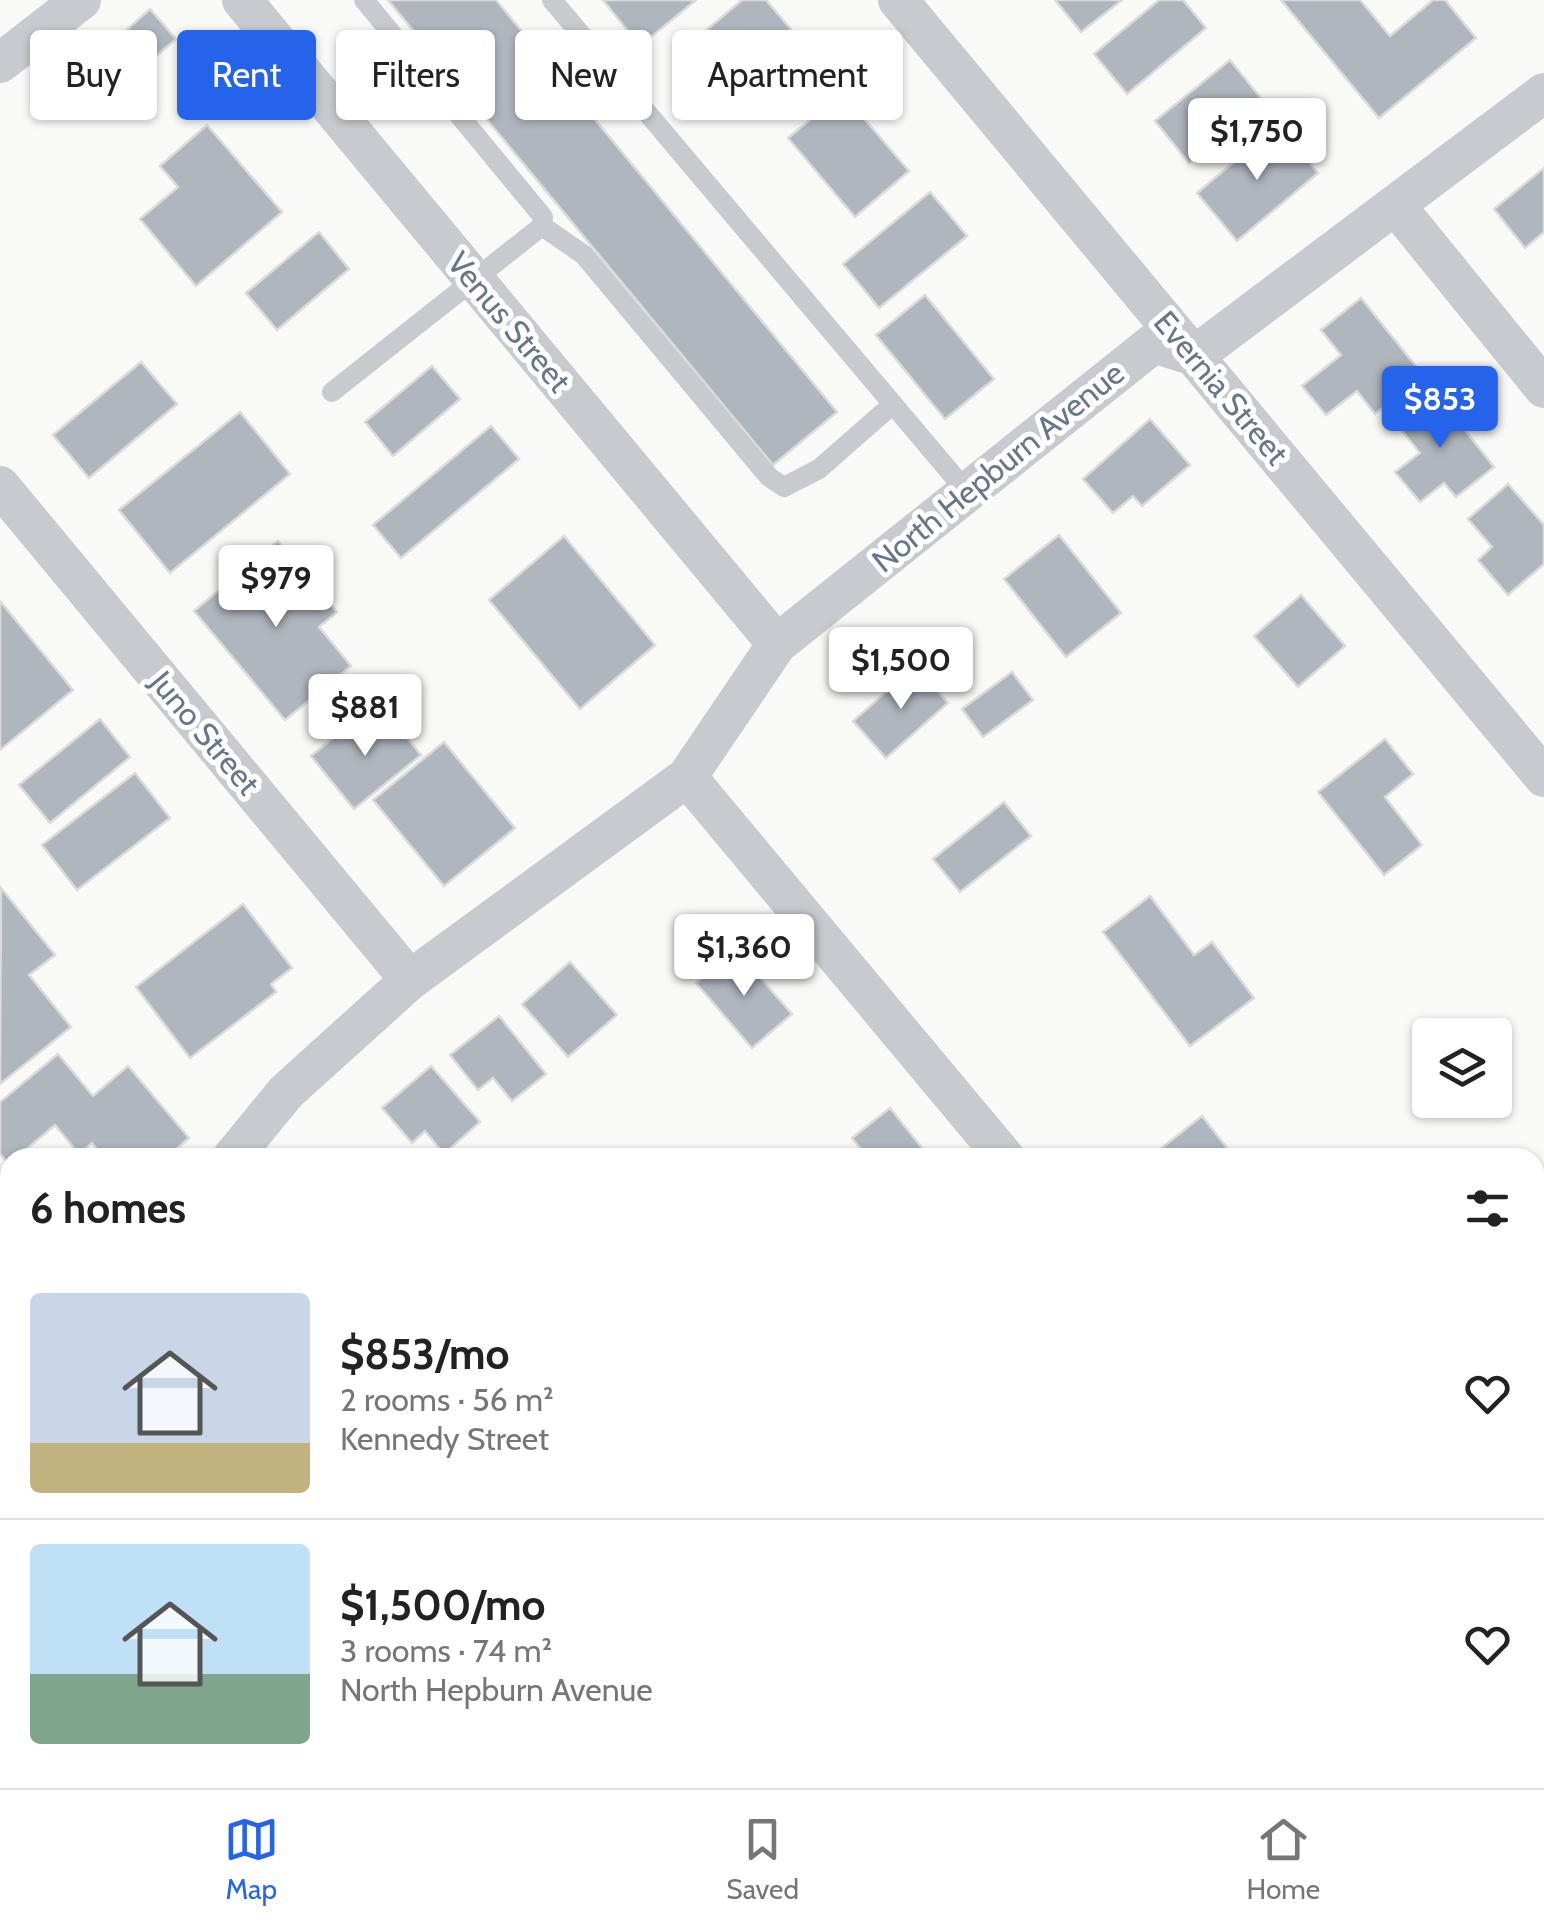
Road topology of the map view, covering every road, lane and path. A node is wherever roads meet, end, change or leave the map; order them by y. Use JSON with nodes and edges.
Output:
{"nodes":[{"id":1,"x":81,"y":0,"type":"edge"},
{"id":2,"x":242,"y":0,"type":"edge"},
{"id":3,"x":364,"y":0,"type":"edge"},
{"id":4,"x":552,"y":0,"type":"edge"},
{"id":5,"x":898,"y":0,"type":"edge"},
{"id":6,"x":0,"y":63,"type":"edge"},
{"id":7,"x":1544,"y":94,"type":"edge"},
{"id":8,"x":1396,"y":206,"type":"junction"},
{"id":9,"x":542,"y":226,"type":"junction"},
{"id":10,"x":472,"y":278,"type":"junction"},
{"id":11,"x":1194,"y":356,"type":"junction"},
{"id":12,"x":1544,"y":388,"type":"edge"},
{"id":13,"x":332,"y":392,"type":"dead end"},
{"id":14,"x":894,"y":404,"type":"junction"},
{"id":15,"x":967,"y":492,"type":"junction"},
{"id":16,"x":3,"y":497,"type":"edge"},
{"id":17,"x":777,"y":644,"type":"junction"},
{"id":18,"x":686,"y":776,"type":"junction"},
{"id":19,"x":1544,"y":777,"type":"edge"},
{"id":20,"x":410,"y":980,"type":"junction"},
{"id":21,"x":240,"y":1148,"type":"edge"},
{"id":22,"x":997,"y":1148,"type":"edge"}],
"edges":[{"from":1,"to":6,"type":"street"},
{"from":2,"to":10,"type":"street","name":"Venus Street"},
{"from":3,"to":9,"type":"lane"},
{"from":4,"to":14,"type":"lane"},
{"from":5,"to":11,"type":"street","name":"Evernia Street"},
{"from":7,"to":8,"type":"street"},
{"from":8,"to":11,"type":"street"},
{"from":8,"to":12,"type":"street"},
{"from":9,"to":10,"type":"lane"},
{"from":9,"to":14,"type":"lane"},
{"from":10,"to":13,"type":"lane"},
{"from":10,"to":17,"type":"street","name":"Venus Street"},
{"from":11,"to":15,"type":"street","name":"North Hepburn Avenue"},
{"from":11,"to":19,"type":"street","name":"Evernia Street"},
{"from":14,"to":15,"type":"lane"},
{"from":15,"to":17,"type":"street","name":"North Hepburn Avenue"},
{"from":16,"to":20,"type":"street","name":"Juno Street"},
{"from":17,"to":18,"type":"street","name":"North Hepburn Avenue"},
{"from":18,"to":20,"type":"street","name":"North Hepburn Avenue"},
{"from":18,"to":22,"type":"street"},
{"from":20,"to":21,"type":"street","name":"North Hepburn Avenue"}]}
